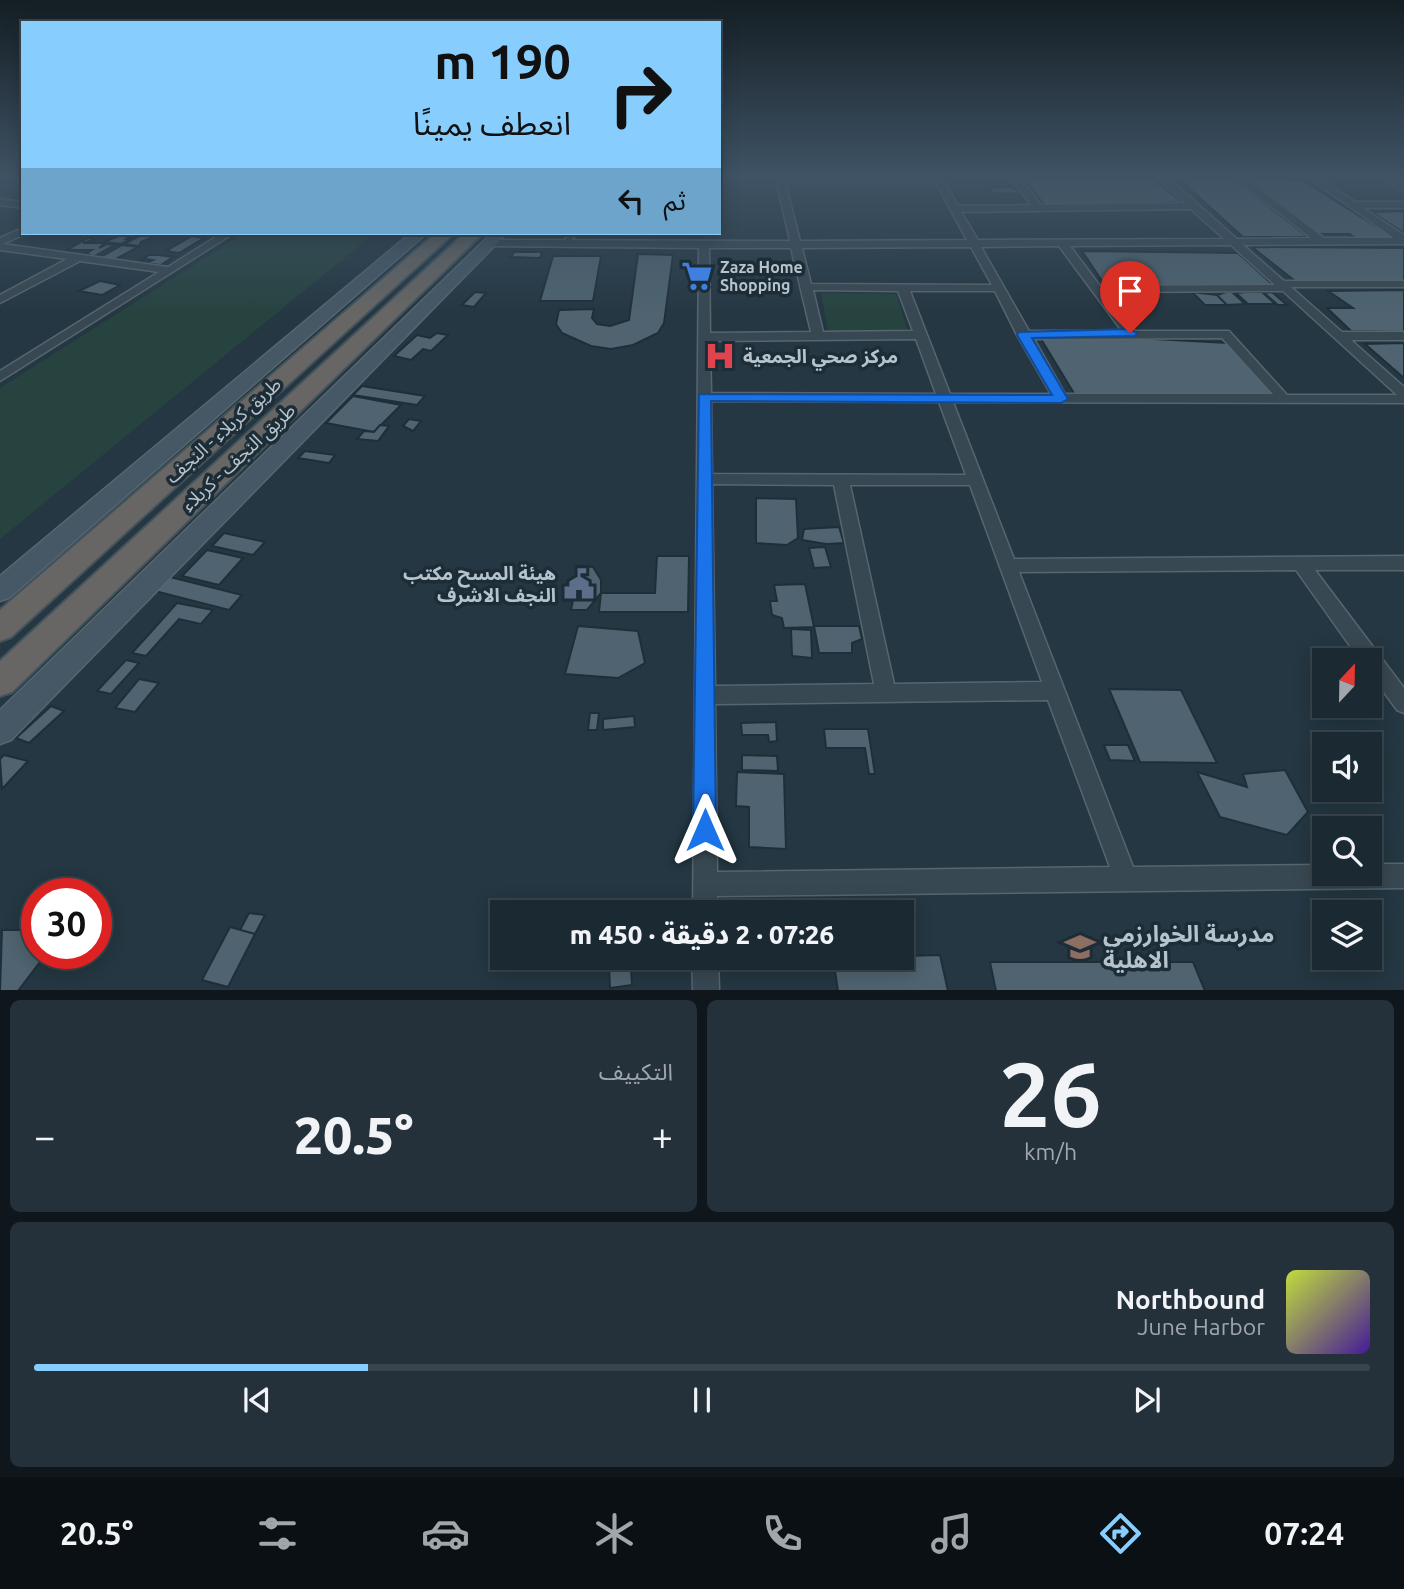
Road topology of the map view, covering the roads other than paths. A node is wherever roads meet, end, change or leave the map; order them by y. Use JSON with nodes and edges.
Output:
{"nodes":[{"id":1,"x":791,"y":221,"type":"edge"},
{"id":2,"x":962,"y":221,"type":"edge"},
{"id":3,"x":1210,"y":221,"type":"edge"},
{"id":4,"x":1295,"y":221,"type":"edge"},
{"id":5,"x":1375,"y":221,"type":"edge"},
{"id":6,"x":21,"y":232,"type":"edge"},
{"id":7,"x":226,"y":235,"type":"edge"},
{"id":8,"x":418,"y":235,"type":"edge"},
{"id":9,"x":444,"y":235,"type":"edge"},
{"id":10,"x":572,"y":235,"type":"edge"},
{"id":11,"x":488,"y":236,"type":"edge"},
{"id":12,"x":1321,"y":241,"type":"junction"},
{"id":13,"x":1404,"y":241,"type":"edge"},
{"id":14,"x":1233,"y":242,"type":"junction"},
{"id":15,"x":1062,"y":243,"type":"junction"},
{"id":16,"x":565,"y":244,"type":"junction"},
{"id":17,"x":976,"y":244,"type":"junction"},
{"id":18,"x":0,"y":245,"type":"edge"},
{"id":19,"x":704,"y":245,"type":"junction"},
{"id":20,"x":797,"y":245,"type":"junction"},
{"id":21,"x":78,"y":257,"type":"junction"},
{"id":22,"x":169,"y":270,"type":"junction"},
{"id":23,"x":1404,"y":284,"type":"edge"},
{"id":24,"x":1283,"y":286,"type":"junction"},
{"id":25,"x":807,"y":287,"type":"junction"},
{"id":26,"x":903,"y":288,"type":"junction"},
{"id":27,"x":997,"y":288,"type":"junction"},
{"id":28,"x":1098,"y":289,"type":"junction"},
{"id":29,"x":0,"y":300,"type":"edge"},
{"id":30,"x":1130,"y":333,"type":"junction"},
{"id":31,"x":921,"y":335,"type":"junction"},
{"id":32,"x":1023,"y":335,"type":"junction"},
{"id":33,"x":1404,"y":335,"type":"edge"},
{"id":34,"x":818,"y":336,"type":"junction"},
{"id":35,"x":1339,"y":336,"type":"junction"},
{"id":36,"x":705,"y":338,"type":"junction"},
{"id":37,"x":0,"y":377,"type":"edge"},
{"id":38,"x":1404,"y":396,"type":"edge"},
{"id":39,"x":704,"y":397,"type":"junction"},
{"id":40,"x":1061,"y":399,"type":"junction"},
{"id":41,"x":1284,"y":399,"type":"junction"},
{"id":42,"x":943,"y":400,"type":"junction"},
{"id":43,"x":704,"y":479,"type":"junction"},
{"id":44,"x":841,"y":480,"type":"junction"},
{"id":45,"x":975,"y":480,"type":"junction"},
{"id":46,"x":1404,"y":563,"type":"edge"},
{"id":47,"x":1301,"y":564,"type":"junction"},
{"id":48,"x":1008,"y":566,"type":"junction"},
{"id":49,"x":0,"y":591,"type":"edge"},
{"id":50,"x":0,"y":628,"type":"edge"},
{"id":51,"x":3,"y":680,"type":"edge"},
{"id":52,"x":1055,"y":691,"type":"junction"},
{"id":53,"x":886,"y":694,"type":"junction"},
{"id":54,"x":705,"y":695,"type":"junction"},
{"id":55,"x":1404,"y":704,"type":"edge"},
{"id":56,"x":0,"y":730,"type":"edge"},
{"id":57,"x":1404,"y":876,"type":"edge"},
{"id":58,"x":1125,"y":877,"type":"junction"},
{"id":59,"x":705,"y":884,"type":"junction"},
{"id":60,"x":705,"y":900,"type":"edge"},
{"id":61,"x":705,"y":970,"type":"edge"},
{"id":62,"x":706,"y":990,"type":"edge"}],
"edges":[{"from":1,"to":20,"type":"street"},
{"from":2,"to":17,"type":"street"},
{"from":3,"to":14,"type":"street"},
{"from":4,"to":12,"type":"street"},
{"from":5,"to":13,"type":"street"},
{"from":6,"to":18,"type":"street"},
{"from":7,"to":22,"type":"street"},
{"from":8,"to":49,"type":"main road"},
{"from":9,"to":50,"type":"highway","name":"طريق کربلاء - النجف"},
{"from":10,"to":16,"type":"lane"},
{"from":11,"to":16,"type":"street"},
{"from":11,"to":51,"type":"highway","name":"طريق النجف - کربلاء"},
{"from":11,"to":56,"type":"main road"},
{"from":12,"to":13,"type":"street"},
{"from":12,"to":14,"type":"street"},
{"from":14,"to":15,"type":"street"},
{"from":14,"to":24,"type":"street"},
{"from":15,"to":17,"type":"street"},
{"from":15,"to":28,"type":"street"},
{"from":16,"to":19,"type":"street"},
{"from":17,"to":20,"type":"street"},
{"from":17,"to":27,"type":"street"},
{"from":18,"to":21,"type":"street"},
{"from":19,"to":20,"type":"street"},
{"from":19,"to":36,"type":"street"},
{"from":20,"to":25,"type":"street"},
{"from":21,"to":22,"type":"street"},
{"from":21,"to":29,"type":"street"},
{"from":22,"to":37,"type":"street"},
{"from":23,"to":24,"type":"street"},
{"from":24,"to":28,"type":"street"},
{"from":24,"to":35,"type":"street"},
{"from":25,"to":26,"type":"street"},
{"from":25,"to":34,"type":"street"},
{"from":26,"to":27,"type":"street"},
{"from":26,"to":31,"type":"street"},
{"from":27,"to":32,"type":"street"},
{"from":28,"to":30,"type":"street"},
{"from":30,"to":32,"type":"street"},
{"from":30,"to":41,"type":"street"},
{"from":31,"to":34,"type":"street"},
{"from":31,"to":42,"type":"street"},
{"from":32,"to":40,"type":"street"},
{"from":33,"to":35,"type":"street"},
{"from":34,"to":36,"type":"street"},
{"from":35,"to":38,"type":"street"},
{"from":36,"to":39,"type":"street"},
{"from":38,"to":41,"type":"street"},
{"from":39,"to":42,"type":"street"},
{"from":39,"to":43,"type":"street"},
{"from":40,"to":41,"type":"street"},
{"from":40,"to":42,"type":"street"},
{"from":42,"to":45,"type":"street"},
{"from":43,"to":44,"type":"street"},
{"from":43,"to":54,"type":"street"},
{"from":44,"to":45,"type":"street"},
{"from":44,"to":53,"type":"street"},
{"from":45,"to":48,"type":"street"},
{"from":46,"to":47,"type":"street"},
{"from":47,"to":48,"type":"street"},
{"from":47,"to":55,"type":"street"},
{"from":48,"to":52,"type":"street"},
{"from":52,"to":53,"type":"street"},
{"from":52,"to":58,"type":"street"},
{"from":53,"to":54,"type":"street"},
{"from":54,"to":59,"type":"street"},
{"from":57,"to":58,"type":"street"},
{"from":58,"to":59,"type":"street"},
{"from":59,"to":60,"type":"street"},
{"from":61,"to":62,"type":"street"}]}
